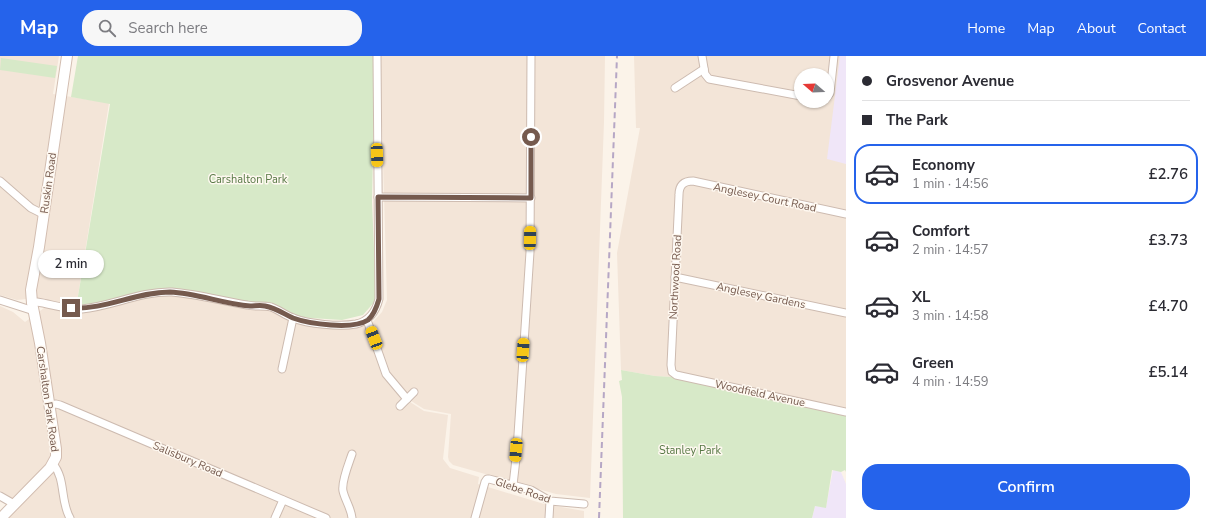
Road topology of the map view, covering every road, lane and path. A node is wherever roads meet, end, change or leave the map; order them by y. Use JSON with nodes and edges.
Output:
{"nodes":[{"id":1,"x":67,"y":56,"type":"edge"},
{"id":2,"x":377,"y":56,"type":"edge"},
{"id":3,"x":531,"y":56,"type":"edge"},
{"id":4,"x":702,"y":56,"type":"edge"},
{"id":5,"x":834,"y":56,"type":"edge"},
{"id":6,"x":833,"y":68,"type":"edge"},
{"id":7,"x":704,"y":69,"type":"junction"},
{"id":8,"x":675,"y":88,"type":"dead end"},
{"id":9,"x":794,"y":95,"type":"edge"},
{"id":10,"x":0,"y":181,"type":"edge"},
{"id":11,"x":684,"y":182,"type":"joint"},
{"id":12,"x":378,"y":197,"type":"junction"},
{"id":13,"x":531,"y":198,"type":"junction"},
{"id":14,"x":44,"y":214,"type":"junction"},
{"id":15,"x":846,"y":214,"type":"edge"},
{"id":16,"x":675,"y":277,"type":"junction"},
{"id":17,"x":0,"y":300,"type":"edge"},
{"id":18,"x":33,"y":307,"type":"junction"},
{"id":19,"x":846,"y":313,"type":"edge"},
{"id":20,"x":293,"y":318,"type":"junction"},
{"id":21,"x":367,"y":320,"type":"junction"},
{"id":22,"x":282,"y":369,"type":"dead end"},
{"id":23,"x":674,"y":374,"type":"joint"},
{"id":24,"x":414,"y":392,"type":"dead end"},
{"id":25,"x":407,"y":399,"type":"junction"},
{"id":26,"x":49,"y":405,"type":"junction"},
{"id":27,"x":400,"y":406,"type":"dead end"},
{"id":28,"x":846,"y":412,"type":"edge"},
{"id":29,"x":352,"y":454,"type":"dead end"},
{"id":30,"x":53,"y":464,"type":"junction"},
{"id":31,"x":513,"y":485,"type":"junction"},
{"id":32,"x":0,"y":496,"type":"edge"},
{"id":33,"x":283,"y":500,"type":"junction"},
{"id":34,"x":550,"y":500,"type":"junction"},
{"id":35,"x":14,"y":504,"type":"junction"},
{"id":36,"x":584,"y":504,"type":"dead end"},
{"id":37,"x":0,"y":518,"type":"edge"},
{"id":38,"x":70,"y":518,"type":"edge"},
{"id":39,"x":275,"y":518,"type":"edge"},
{"id":40,"x":326,"y":518,"type":"edge"},
{"id":41,"x":352,"y":518,"type":"edge"},
{"id":42,"x":475,"y":518,"type":"edge"},
{"id":43,"x":549,"y":518,"type":"edge"}],
"edges":[{"from":1,"to":14,"type":"main road","name":"Ruskin Road"},
{"from":2,"to":12,"type":"street"},
{"from":3,"to":13,"type":"street"},
{"from":4,"to":7,"type":"street"},
{"from":5,"to":6,"type":"street"},
{"from":7,"to":8,"type":"street"},
{"from":7,"to":9,"type":"street"},
{"from":10,"to":14,"type":"street"},
{"from":11,"to":15,"type":"street","name":"Anglesey Court Road"},
{"from":11,"to":16,"type":"street","name":"Northwood Road"},
{"from":12,"to":13,"type":"street"},
{"from":12,"to":21,"type":"street"},
{"from":13,"to":31,"type":"street"},
{"from":14,"to":18,"type":"main road","name":"Ruskin Road"},
{"from":16,"to":19,"type":"street","name":"Anglesey Gardens"},
{"from":16,"to":23,"type":"street","name":"Northwood Road"},
{"from":17,"to":18,"type":"street"},
{"from":18,"to":20,"type":"street"},
{"from":18,"to":26,"type":"main road","name":"Carshalton Park Road"},
{"from":20,"to":21,"type":"street"},
{"from":20,"to":22,"type":"street"},
{"from":21,"to":25,"type":"street"},
{"from":23,"to":28,"type":"street","name":"Woodfield Avenue"},
{"from":24,"to":25,"type":"street"},
{"from":25,"to":27,"type":"street"},
{"from":26,"to":30,"type":"main road","name":"Carshalton Park Road"},
{"from":26,"to":33,"type":"street","name":"Salisbury Road"},
{"from":29,"to":41,"type":"street"},
{"from":30,"to":35,"type":"main road"},
{"from":30,"to":38,"type":"street","name":"Carshalton Park Road"},
{"from":31,"to":34,"type":"street","name":"Glebe Road"},
{"from":31,"to":42,"type":"street","name":"Glebe Road"},
{"from":32,"to":35,"type":"street"},
{"from":33,"to":39,"type":"street"},
{"from":33,"to":40,"type":"street","name":"Salisbury Road"},
{"from":34,"to":36,"type":"street","name":"Glebe Road"},
{"from":34,"to":43,"type":"street"},
{"from":35,"to":37,"type":"main road"}]}
